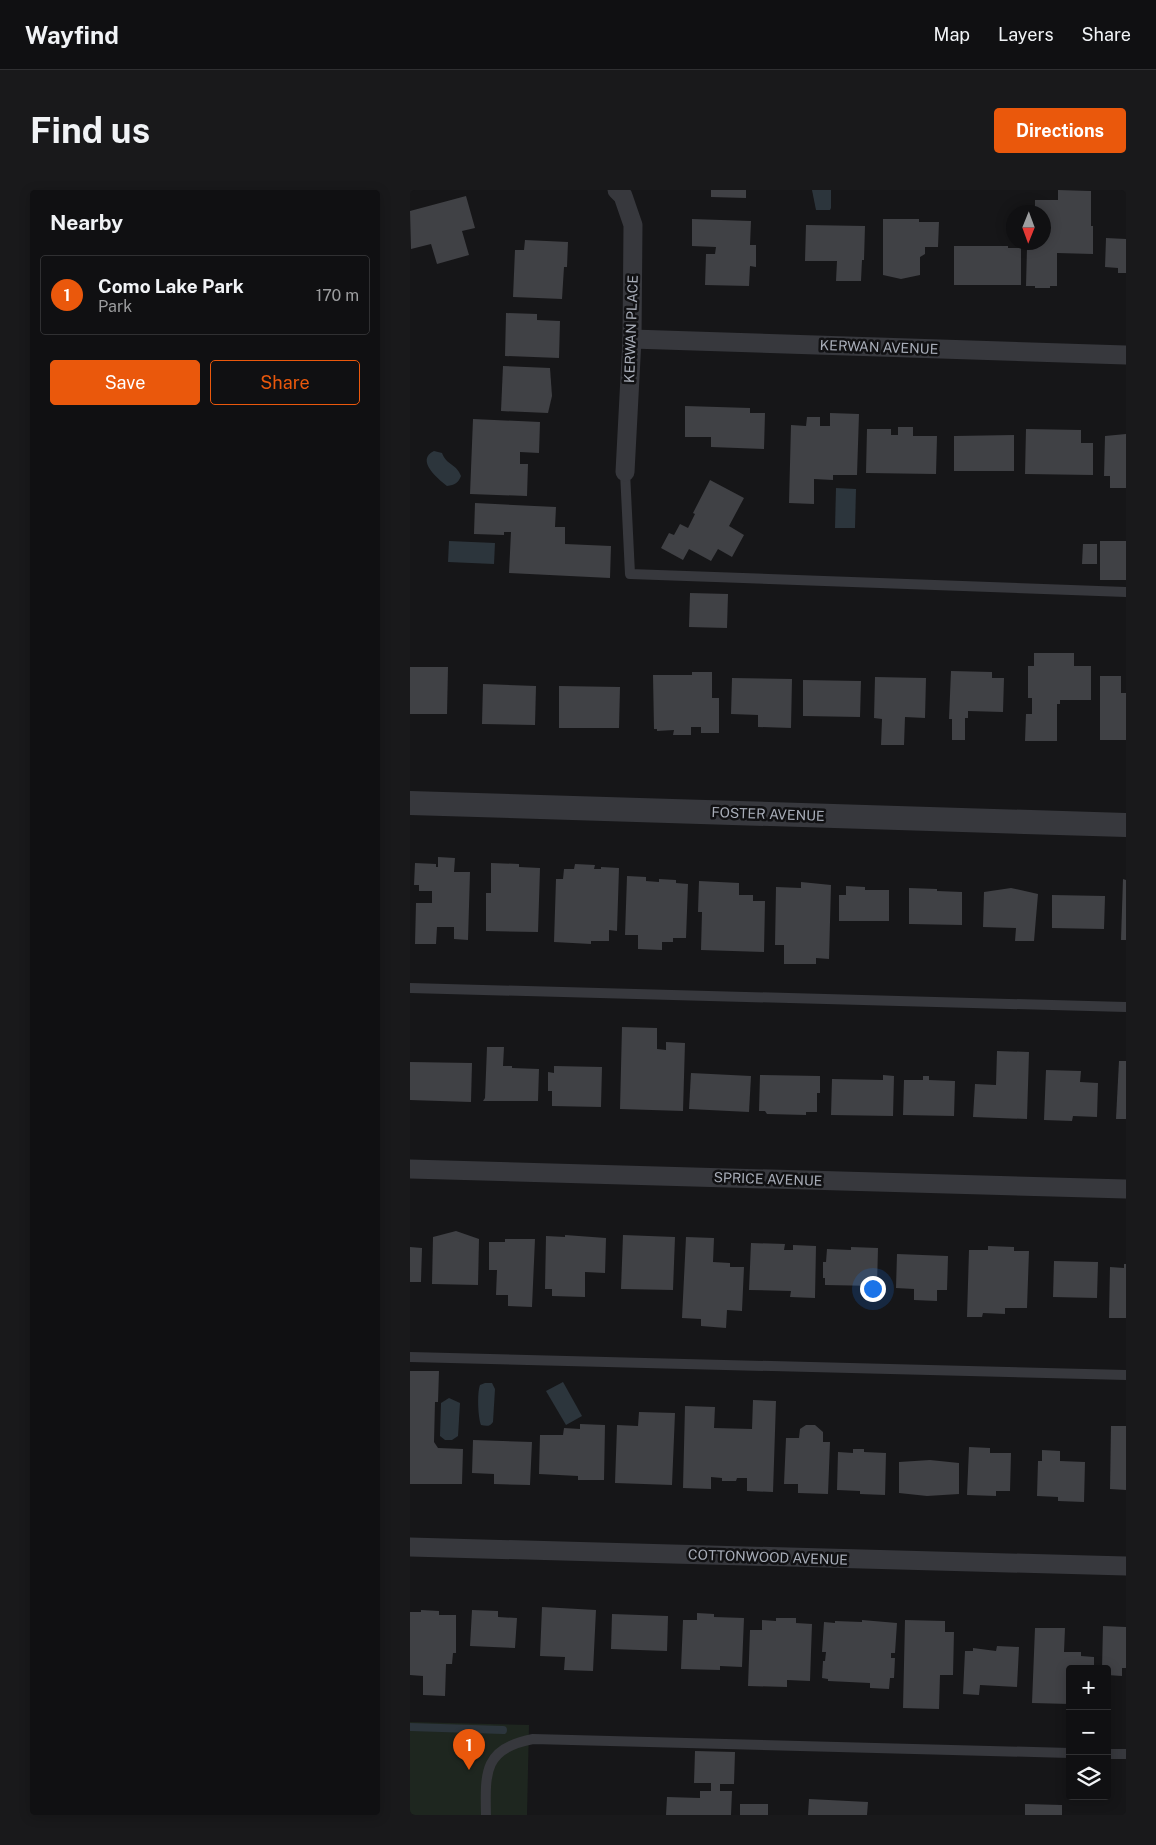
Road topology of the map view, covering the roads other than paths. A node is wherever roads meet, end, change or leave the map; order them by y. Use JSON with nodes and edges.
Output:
{"nodes":[{"id":1,"x":617,"y":190,"type":"edge"},
{"id":2,"x":632,"y":339,"type":"junction"},
{"id":3,"x":1126,"y":355,"type":"edge"},
{"id":4,"x":625,"y":472,"type":"joint"},
{"id":5,"x":1126,"y":592,"type":"edge"},
{"id":6,"x":410,"y":803,"type":"edge"},
{"id":7,"x":1126,"y":825,"type":"edge"},
{"id":8,"x":410,"y":988,"type":"edge"},
{"id":9,"x":1126,"y":1007,"type":"edge"},
{"id":10,"x":410,"y":1169,"type":"edge"},
{"id":11,"x":1126,"y":1189,"type":"edge"},
{"id":12,"x":410,"y":1357,"type":"edge"},
{"id":13,"x":1126,"y":1375,"type":"edge"},
{"id":14,"x":410,"y":1547,"type":"edge"},
{"id":15,"x":1126,"y":1566,"type":"edge"},
{"id":16,"x":1066,"y":1753,"type":"edge"},
{"id":17,"x":1111,"y":1754,"type":"edge"},
{"id":18,"x":1126,"y":1754,"type":"edge"},
{"id":19,"x":486,"y":1815,"type":"edge"}],
"edges":[{"from":1,"to":2,"type":"street","name":"KERWAN PLACE"},
{"from":2,"to":3,"type":"street","name":"KERWAN AVENUE"},
{"from":2,"to":4,"type":"street","name":"KERWAN PLACE"},
{"from":4,"to":5,"type":"lane"},
{"from":6,"to":7,"type":"street","name":"FOSTER AVENUE"},
{"from":8,"to":9,"type":"lane"},
{"from":10,"to":11,"type":"street","name":"SPRICE AVENUE"},
{"from":12,"to":13,"type":"lane"},
{"from":14,"to":15,"type":"street","name":"COTTONWOOD AVENUE"},
{"from":16,"to":19,"type":"lane"},
{"from":17,"to":18,"type":"lane"}]}
